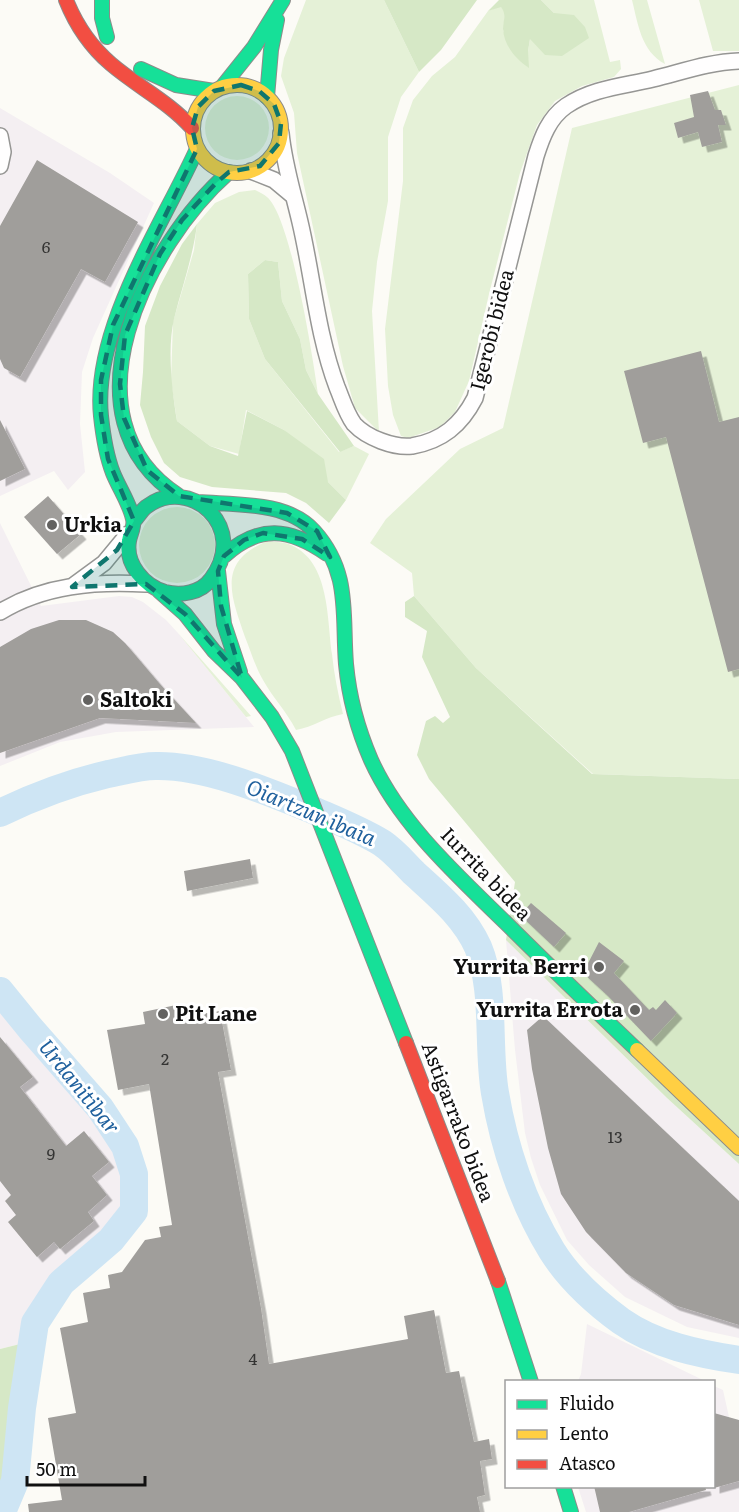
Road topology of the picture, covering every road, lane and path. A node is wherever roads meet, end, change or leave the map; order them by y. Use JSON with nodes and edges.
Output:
{"nodes":[{"id":1,"x":66,"y":0,"type":"edge"},
{"id":2,"x":102,"y":0,"type":"edge"},
{"id":3,"x":282,"y":2,"type":"edge"},
{"id":4,"x":88,"y":7,"type":"dead end"},
{"id":5,"x":739,"y":61,"type":"edge"},
{"id":6,"x":132,"y":62,"type":"dead end"},
{"id":7,"x":218,"y":89,"type":"junction"},
{"id":8,"x":267,"y":97,"type":"junction"},
{"id":9,"x":192,"y":128,"type":"junction"},
{"id":10,"x":281,"y":133,"type":"junction"},
{"id":11,"x":0,"y":136,"type":"edge"},
{"id":12,"x":197,"y":149,"type":"junction"},
{"id":13,"x":0,"y":166,"type":"edge"},
{"id":14,"x":251,"y":171,"type":"junction"},
{"id":15,"x":229,"y":172,"type":"junction"},
{"id":16,"x":292,"y":195,"type":"junction"},
{"id":17,"x":179,"y":496,"type":"junction"},
{"id":18,"x":198,"y":502,"type":"junction"},
{"id":19,"x":131,"y":528,"type":"junction"},
{"id":20,"x":224,"y":556,"type":"junction"},
{"id":21,"x":330,"y":556,"type":"junction"},
{"id":22,"x":218,"y":571,"type":"junction"},
{"id":23,"x":72,"y":587,"type":"junction"},
{"id":24,"x":153,"y":588,"type":"junction"},
{"id":25,"x":0,"y":612,"type":"edge"},
{"id":26,"x":242,"y":678,"type":"junction"},
{"id":27,"x":739,"y":1148,"type":"edge"},
{"id":28,"x":530,"y":1380,"type":"edge"},
{"id":29,"x":564,"y":1488,"type":"edge"},
{"id":30,"x":571,"y":1512,"type":"edge"}],
"edges":[{"from":1,"to":9,"type":"main road"},
{"from":2,"to":4,"type":"main road"},
{"from":3,"to":7,"type":"main road"},
{"from":3,"to":8,"type":"main road"},
{"from":5,"to":16,"type":"street","name":"Igerobi bidea"},
{"from":6,"to":7,"type":"main road"},
{"from":7,"to":8,"type":"main road"},
{"from":7,"to":9,"type":"main road"},
{"from":8,"to":10,"type":"main road"},
{"from":9,"to":12,"type":"main road"},
{"from":10,"to":14,"type":"main road"},
{"from":10,"to":16,"type":"street","name":"Igerobi bidea"},
{"from":11,"to":13,"type":"street"},
{"from":12,"to":15,"type":"main road"},
{"from":12,"to":19,"type":"main road"},
{"from":14,"to":15,"type":"main road"},
{"from":14,"to":16,"type":"street"},
{"from":15,"to":17,"type":"main road"},
{"from":17,"to":18,"type":"main road"},
{"from":17,"to":19,"type":"main road"},
{"from":18,"to":20,"type":"main road"},
{"from":18,"to":21,"type":"main road","name":"Iurrita bidea"},
{"from":19,"to":23,"type":"street"},
{"from":19,"to":24,"type":"main road"},
{"from":20,"to":21,"type":"main road"},
{"from":20,"to":22,"type":"main road"},
{"from":21,"to":27,"type":"main road","name":"Iurrita bidea"},
{"from":22,"to":24,"type":"main road"},
{"from":22,"to":26,"type":"main road"},
{"from":23,"to":24,"type":"street"},
{"from":23,"to":25,"type":"street"},
{"from":24,"to":26,"type":"main road"},
{"from":26,"to":28,"type":"main road","name":"Astigarrako bidea"},
{"from":29,"to":30,"type":"main road"}]}
